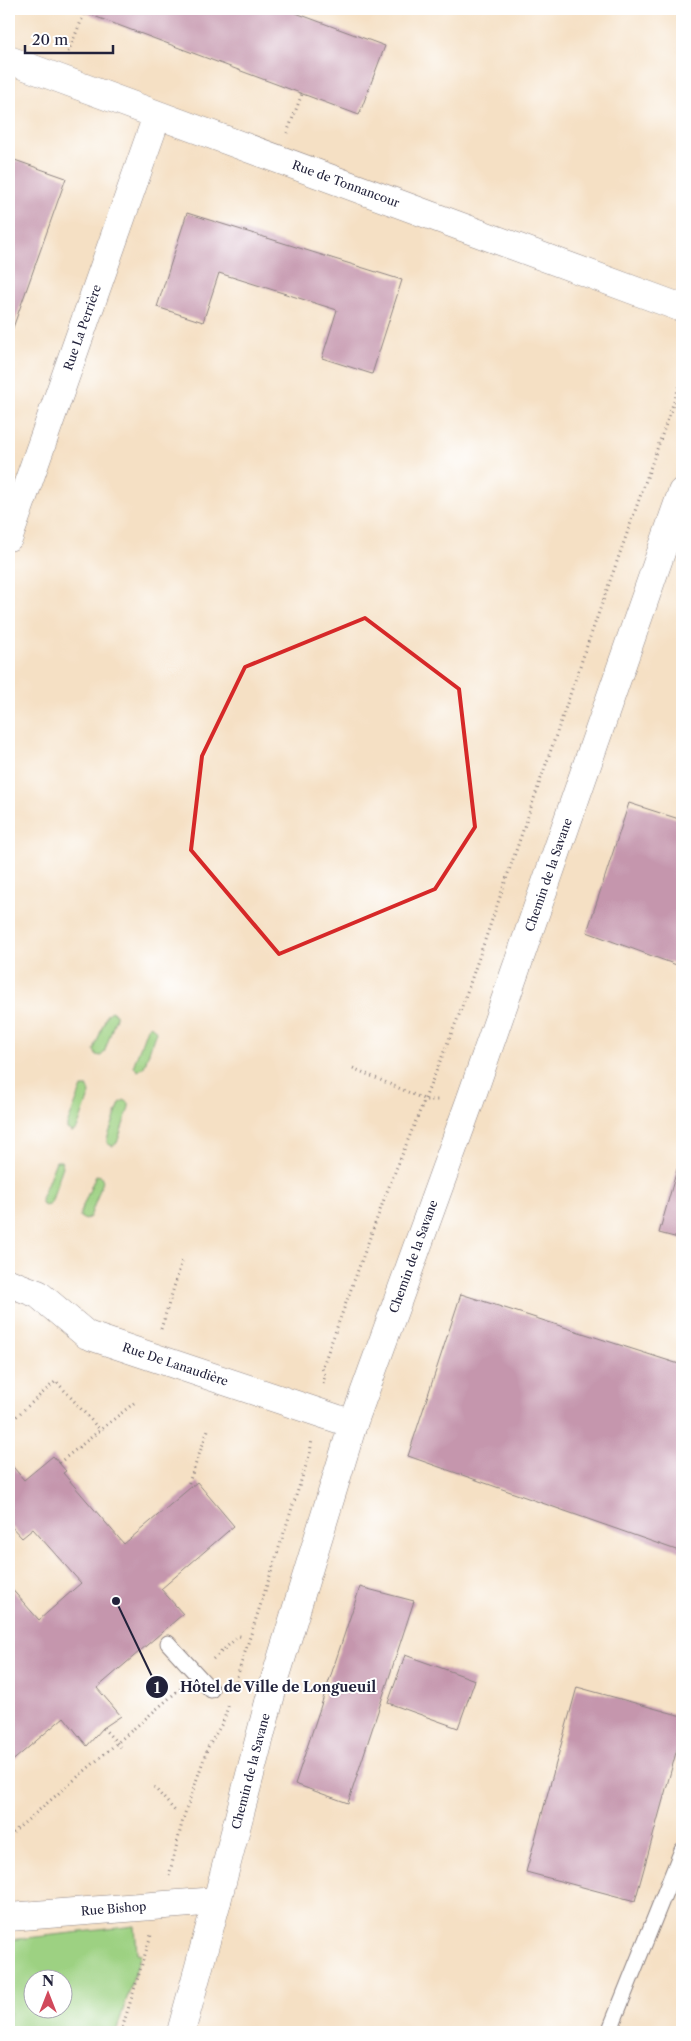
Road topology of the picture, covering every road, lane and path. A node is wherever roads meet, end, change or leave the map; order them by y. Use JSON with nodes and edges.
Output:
{"nodes":[{"id":1,"x":84,"y":12,"type":"dead end"},
{"id":2,"x":9,"y":60,"type":"edge"},
{"id":3,"x":57,"y":78,"type":"junction"},
{"id":4,"x":302,"y":94,"type":"dead end"},
{"id":5,"x":157,"y":116,"type":"junction"},
{"id":6,"x":278,"y":160,"type":"junction"},
{"id":7,"x":682,"y":308,"type":"edge"},
{"id":8,"x":682,"y":378,"type":"edge"},
{"id":9,"x":682,"y":492,"type":"edge"},
{"id":10,"x":9,"y":537,"type":"edge"},
{"id":11,"x":353,"y":1068,"type":"dead end"},
{"id":12,"x":426,"y":1100,"type":"junction"},
{"id":13,"x":470,"y":1101,"type":"junction"},
{"id":14,"x":183,"y":1258,"type":"dead end"},
{"id":15,"x":9,"y":1284,"type":"edge"},
{"id":16,"x":160,"y":1332,"type":"dead end"},
{"id":17,"x":325,"y":1375,"type":"dead end"},
{"id":18,"x":134,"y":1403,"type":"dead end"},
{"id":19,"x":9,"y":1423,"type":"edge"},
{"id":20,"x":353,"y":1424,"type":"junction"},
{"id":21,"x":100,"y":1430,"type":"junction"},
{"id":22,"x":208,"y":1430,"type":"dead end"},
{"id":23,"x":310,"y":1453,"type":"dead end"},
{"id":24,"x":59,"y":1463,"type":"dead end"},
{"id":25,"x":190,"y":1487,"type":"dead end"},
{"id":26,"x":244,"y":1637,"type":"dead end"},
{"id":27,"x":168,"y":1643,"type":"dead end"},
{"id":28,"x":196,"y":1674,"type":"junction"},
{"id":29,"x":211,"y":1690,"type":"dead end"},
{"id":30,"x":103,"y":1728,"type":"dead end"},
{"id":31,"x":118,"y":1744,"type":"junction"},
{"id":32,"x":122,"y":1748,"type":"dead end"},
{"id":33,"x":154,"y":1787,"type":"dead end"},
{"id":34,"x":175,"y":1810,"type":"dead end"},
{"id":35,"x":9,"y":1836,"type":"edge"},
{"id":36,"x":682,"y":1850,"type":"edge"},
{"id":37,"x":218,"y":1902,"type":"junction"},
{"id":38,"x":159,"y":1905,"type":"junction"},
{"id":39,"x":9,"y":1917,"type":"edge"},
{"id":40,"x":121,"y":2032,"type":"edge"},
{"id":41,"x":182,"y":2032,"type":"edge"},
{"id":42,"x":609,"y":2032,"type":"edge"}],
"edges":[{"from":1,"to":3,"type":"path"},
{"from":2,"to":3,"type":"street","name":"Rue de Tonnancour"},
{"from":3,"to":5,"type":"street","name":"Rue de Tonnancour"},
{"from":4,"to":6,"type":"path"},
{"from":5,"to":6,"type":"street","name":"Rue de Tonnancour"},
{"from":5,"to":10,"type":"street","name":"Rue La Perrière"},
{"from":6,"to":7,"type":"street","name":"Rue de Tonnancour"},
{"from":8,"to":12,"type":"path"},
{"from":9,"to":13,"type":"street","name":"Chemin de la Savane"},
{"from":11,"to":12,"type":"path"},
{"from":12,"to":13,"type":"path"},
{"from":12,"to":17,"type":"path"},
{"from":13,"to":20,"type":"street","name":"Chemin de la Savane"},
{"from":14,"to":16,"type":"path"},
{"from":15,"to":20,"type":"street","name":"Rue De Lanaudière"},
{"from":18,"to":21,"type":"path"},
{"from":19,"to":21,"type":"path"},
{"from":20,"to":37,"type":"street","name":"Chemin de la Savane"},
{"from":21,"to":24,"type":"path"},
{"from":22,"to":25,"type":"path"},
{"from":23,"to":38,"type":"path"},
{"from":26,"to":28,"type":"path"},
{"from":27,"to":28,"type":"lane"},
{"from":28,"to":29,"type":"lane"},
{"from":28,"to":31,"type":"path"},
{"from":30,"to":31,"type":"path"},
{"from":31,"to":32,"type":"path"},
{"from":31,"to":35,"type":"path"},
{"from":33,"to":34,"type":"path"},
{"from":36,"to":42,"type":"lane"},
{"from":37,"to":38,"type":"street","name":"Rue Bishop"},
{"from":37,"to":41,"type":"street","name":"Chemin de la Savane"},
{"from":38,"to":39,"type":"street","name":"Rue Bishop"},
{"from":38,"to":40,"type":"path"}]}
